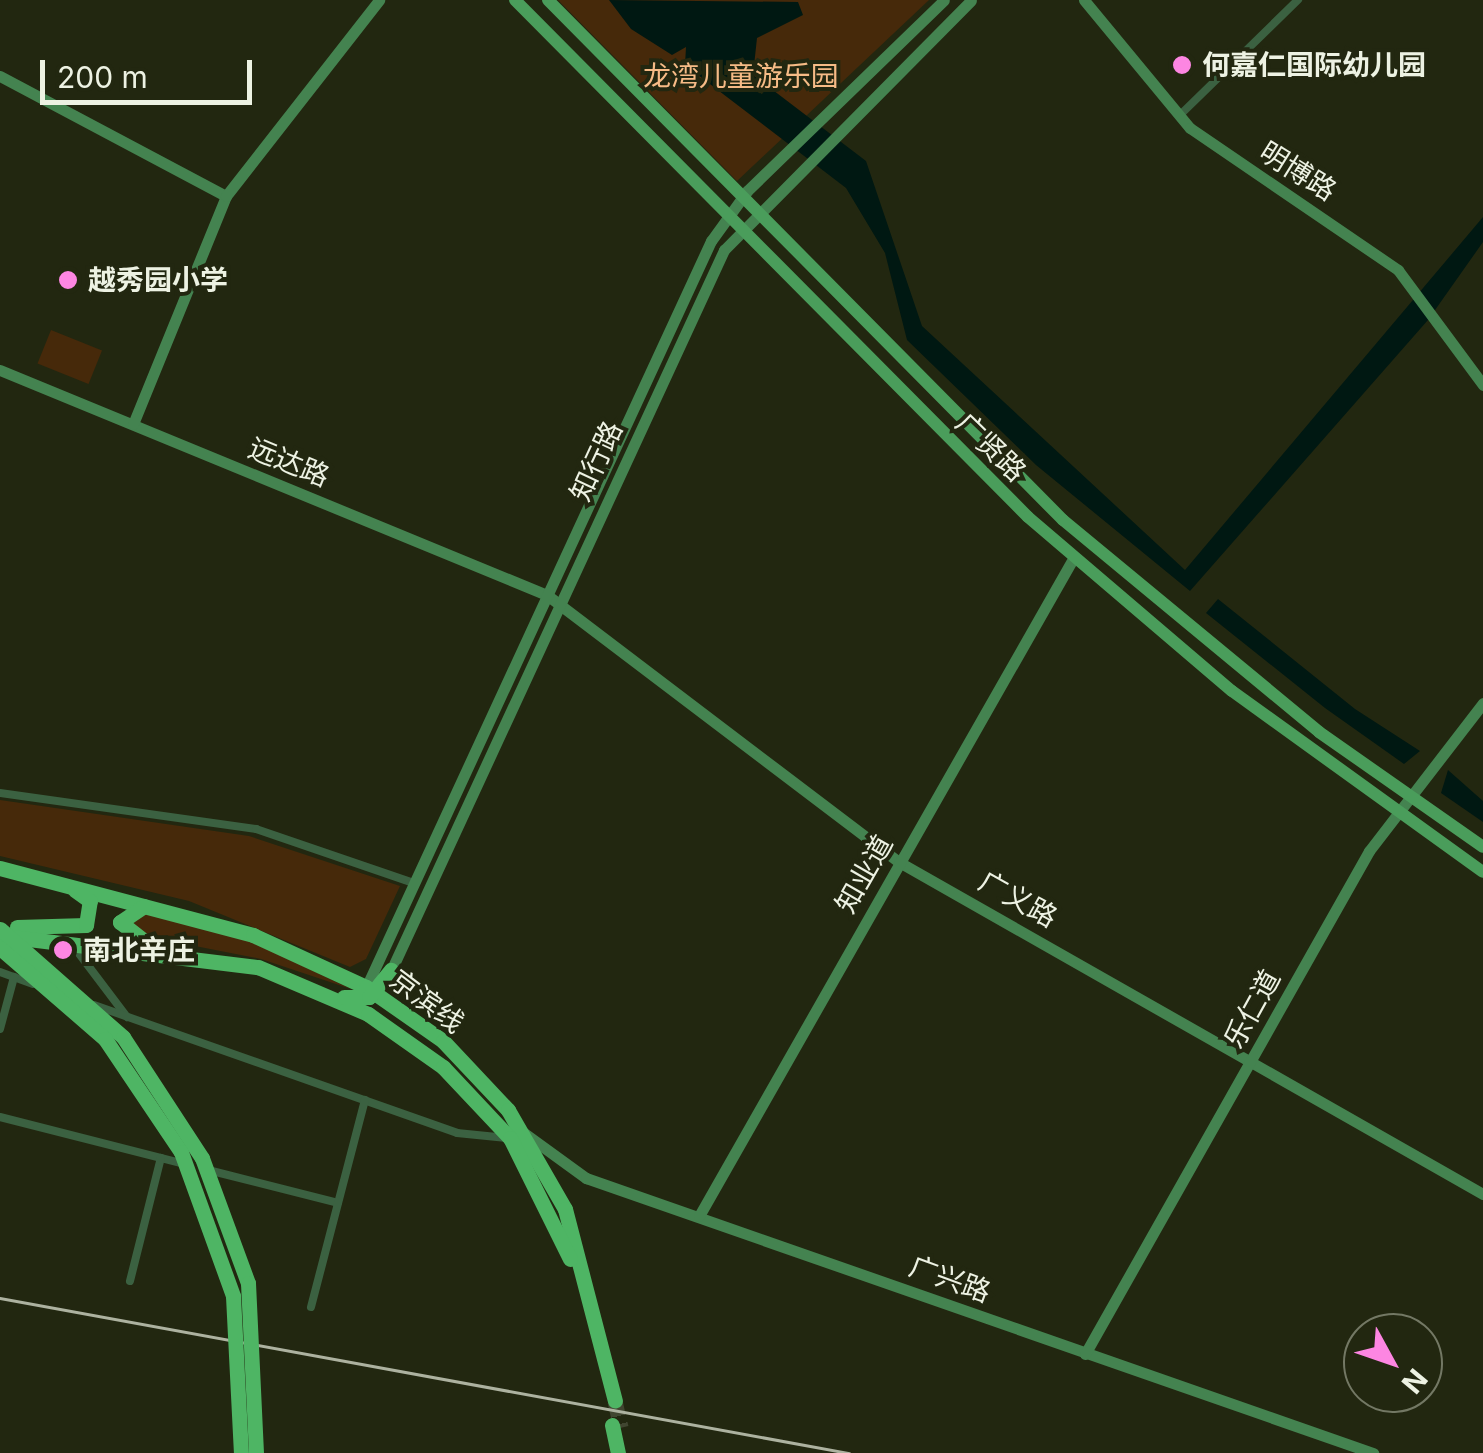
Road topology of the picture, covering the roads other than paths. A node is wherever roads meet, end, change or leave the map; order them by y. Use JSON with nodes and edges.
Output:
{"nodes":[{"id":1,"x":379,"y":0,"type":"edge"},
{"id":2,"x":515,"y":0,"type":"edge"},
{"id":3,"x":548,"y":0,"type":"edge"},
{"id":4,"x":944,"y":0,"type":"edge"},
{"id":5,"x":971,"y":0,"type":"edge"},
{"id":6,"x":1084,"y":0,"type":"edge"},
{"id":7,"x":1298,"y":0,"type":"edge"},
{"id":8,"x":0,"y":76,"type":"edge"},
{"id":9,"x":1179,"y":116,"type":"junction"},
{"id":10,"x":226,"y":196,"type":"junction"},
{"id":11,"x":741,"y":199,"type":"junction"},
{"id":12,"x":753,"y":211,"type":"junction"},
{"id":13,"x":727,"y":216,"type":"junction"},
{"id":14,"x":739,"y":228,"type":"junction"},
{"id":15,"x":0,"y":370,"type":"edge"},
{"id":16,"x":1483,"y":385,"type":"edge"},
{"id":17,"x":132,"y":424,"type":"junction"},
{"id":18,"x":1074,"y":557,"type":"junction"},
{"id":19,"x":553,"y":599,"type":"junction"},
{"id":20,"x":1483,"y":703,"type":"edge"},
{"id":21,"x":0,"y":793,"type":"edge"},
{"id":22,"x":1407,"y":795,"type":"junction"},
{"id":23,"x":1394,"y":814,"type":"junction"},
{"id":24,"x":1483,"y":847,"type":"edge"},
{"id":25,"x":899,"y":862,"type":"junction"},
{"id":26,"x":0,"y":868,"type":"edge"},
{"id":27,"x":1483,"y":872,"type":"edge"},
{"id":28,"x":23,"y":873,"type":"junction"},
{"id":29,"x":414,"y":883,"type":"junction"},
{"id":30,"x":197,"y":916,"type":"junction"},
{"id":31,"x":4,"y":929,"type":"edge"},
{"id":32,"x":71,"y":942,"type":"junction"},
{"id":33,"x":94,"y":942,"type":"junction"},
{"id":34,"x":0,"y":948,"type":"edge"},
{"id":35,"x":176,"y":953,"type":"junction"},
{"id":36,"x":385,"y":966,"type":"junction"},
{"id":37,"x":0,"y":972,"type":"edge"},
{"id":38,"x":14,"y":976,"type":"junction"},
{"id":39,"x":345,"y":976,"type":"junction"},
{"id":40,"x":367,"y":999,"type":"junction"},
{"id":41,"x":127,"y":1017,"type":"junction"},
{"id":42,"x":0,"y":1029,"type":"edge"},
{"id":43,"x":1251,"y":1062,"type":"junction"},
{"id":44,"x":365,"y":1100,"type":"junction"},
{"id":45,"x":0,"y":1117,"type":"edge"},
{"id":46,"x":516,"y":1135,"type":"junction"},
{"id":47,"x":162,"y":1158,"type":"junction"},
{"id":48,"x":1483,"y":1194,"type":"edge"},
{"id":49,"x":338,"y":1203,"type":"junction"},
{"id":50,"x":698,"y":1216,"type":"junction"},
{"id":51,"x":130,"y":1281,"type":"dead end"},
{"id":52,"x":312,"y":1307,"type":"dead end"},
{"id":53,"x":1085,"y":1354,"type":"junction"},
{"id":54,"x":610,"y":1400,"type":"tunnel mouth"},
{"id":55,"x":241,"y":1453,"type":"edge"},
{"id":56,"x":256,"y":1453,"type":"edge"},
{"id":57,"x":618,"y":1453,"type":"edge"},
{"id":58,"x":626,"y":1453,"type":"edge"},
{"id":59,"x":1373,"y":1453,"type":"edge"}],
"edges":[{"from":1,"to":10,"type":"street"},
{"from":2,"to":13,"type":"main road","name":"广贤路"},
{"from":3,"to":11,"type":"main road","name":"广贤路"},
{"from":4,"to":11,"type":"street","name":"知行路"},
{"from":5,"to":12,"type":"street","name":"知行路"},
{"from":6,"to":9,"type":"street","name":"明博路"},
{"from":7,"to":9,"type":"street"},
{"from":8,"to":10,"type":"street"},
{"from":9,"to":16,"type":"street","name":"明博路"},
{"from":10,"to":17,"type":"street"},
{"from":11,"to":12,"type":"main road","name":"广贤路"},
{"from":11,"to":13,"type":"street","name":"知行路"},
{"from":12,"to":14,"type":"street","name":"知行路"},
{"from":12,"to":22,"type":"main road","name":"广贤路"},
{"from":13,"to":14,"type":"main road","name":"广贤路"},
{"from":13,"to":19,"type":"street","name":"知行路"},
{"from":14,"to":18,"type":"main road","name":"广贤路"},
{"from":14,"to":19,"type":"street","name":"知行路"},
{"from":15,"to":17,"type":"street","name":"远达路"},
{"from":17,"to":19,"type":"street","name":"远达路"},
{"from":18,"to":23,"type":"main road","name":"广贤路"},
{"from":18,"to":25,"type":"street","name":"知业道"},
{"from":19,"to":25,"type":"street","name":"广义路"},
{"from":19,"to":29,"type":"street","name":"知行路"},
{"from":19,"to":36,"type":"street","name":"知行路"},
{"from":20,"to":22,"type":"street","name":"乐仁道"},
{"from":21,"to":29,"type":"street"},
{"from":22,"to":23,"type":"street","name":"乐仁道"},
{"from":22,"to":24,"type":"main road","name":"广贤路"},
{"from":23,"to":27,"type":"main road","name":"广贤路"},
{"from":23,"to":43,"type":"street","name":"乐仁道"},
{"from":25,"to":43,"type":"street","name":"广义路"},
{"from":25,"to":50,"type":"street","name":"知业道"},
{"from":26,"to":28,"type":"highway","name":"京滨线"},
{"from":28,"to":30,"type":"highway","name":"京滨线"},
{"from":28,"to":31,"type":"highway"},
{"from":29,"to":36,"type":"street","name":"知行路"},
{"from":30,"to":35,"type":"highway"},
{"from":30,"to":39,"type":"highway","name":"京滨线"},
{"from":31,"to":32,"type":"highway"},
{"from":31,"to":33,"type":"highway"},
{"from":31,"to":56,"type":"highway","bridge":true},
{"from":32,"to":33,"type":"highway"},
{"from":32,"to":41,"type":"street"},
{"from":33,"to":35,"type":"highway"},
{"from":34,"to":55,"type":"highway","bridge":true},
{"from":35,"to":40,"type":"highway"},
{"from":36,"to":39,"type":"street"},
{"from":36,"to":40,"type":"highway"},
{"from":37,"to":38,"type":"street"},
{"from":38,"to":41,"type":"street"},
{"from":38,"to":42,"type":"street"},
{"from":39,"to":40,"type":"highway","name":"京滨线"},
{"from":40,"to":46,"type":"highway","name":"京滨线"},
{"from":41,"to":44,"type":"street"},
{"from":43,"to":48,"type":"street","name":"广义路"},
{"from":43,"to":53,"type":"street","name":"乐仁道"},
{"from":44,"to":46,"type":"street"},
{"from":44,"to":49,"type":"street"},
{"from":45,"to":47,"type":"street"},
{"from":46,"to":50,"type":"street","name":"广兴路"},
{"from":46,"to":54,"type":"highway","name":"京滨线"},
{"from":47,"to":49,"type":"street"},
{"from":47,"to":51,"type":"street"},
{"from":49,"to":52,"type":"street"},
{"from":50,"to":53,"type":"street","name":"广兴路"},
{"from":53,"to":59,"type":"street","name":"广兴路"},
{"from":57,"to":58,"type":"highway"}]}
